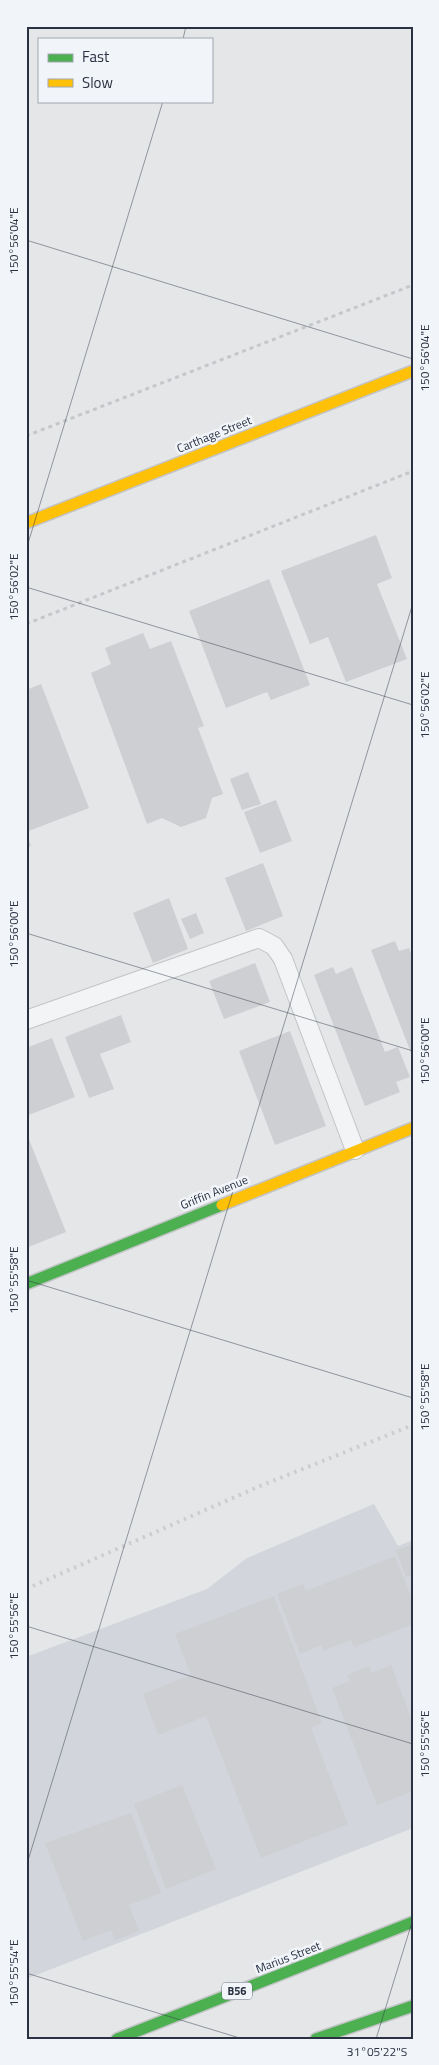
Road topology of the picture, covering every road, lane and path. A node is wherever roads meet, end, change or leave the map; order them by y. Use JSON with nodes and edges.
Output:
{"nodes":[{"id":1,"x":413,"y":285,"type":"edge"},
{"id":2,"x":413,"y":371,"type":"edge"},
{"id":3,"x":26,"y":436,"type":"edge"},
{"id":4,"x":413,"y":471,"type":"edge"},
{"id":5,"x":26,"y":523,"type":"edge"},
{"id":6,"x":26,"y":624,"type":"edge"},
{"id":7,"x":26,"y":1020,"type":"edge"},
{"id":8,"x":413,"y":1128,"type":"edge"},
{"id":9,"x":355,"y":1150,"type":"junction"},
{"id":10,"x":26,"y":1284,"type":"edge"},
{"id":11,"x":413,"y":1922,"type":"edge"},
{"id":12,"x":413,"y":2006,"type":"edge"},
{"id":13,"x":116,"y":2039,"type":"edge"},
{"id":14,"x":316,"y":2039,"type":"edge"}],
"edges":[{"from":1,"to":3,"type":"path"},
{"from":2,"to":5,"type":"street","name":"Carthage Street"},
{"from":4,"to":6,"type":"path"},
{"from":7,"to":9,"type":"lane"},
{"from":8,"to":9,"type":"street","name":"Griffin Avenue"},
{"from":9,"to":10,"type":"street","name":"Griffin Avenue"},
{"from":11,"to":13,"type":"street","name":"Marius Street","number":"B56"},
{"from":12,"to":14,"type":"street"}]}
